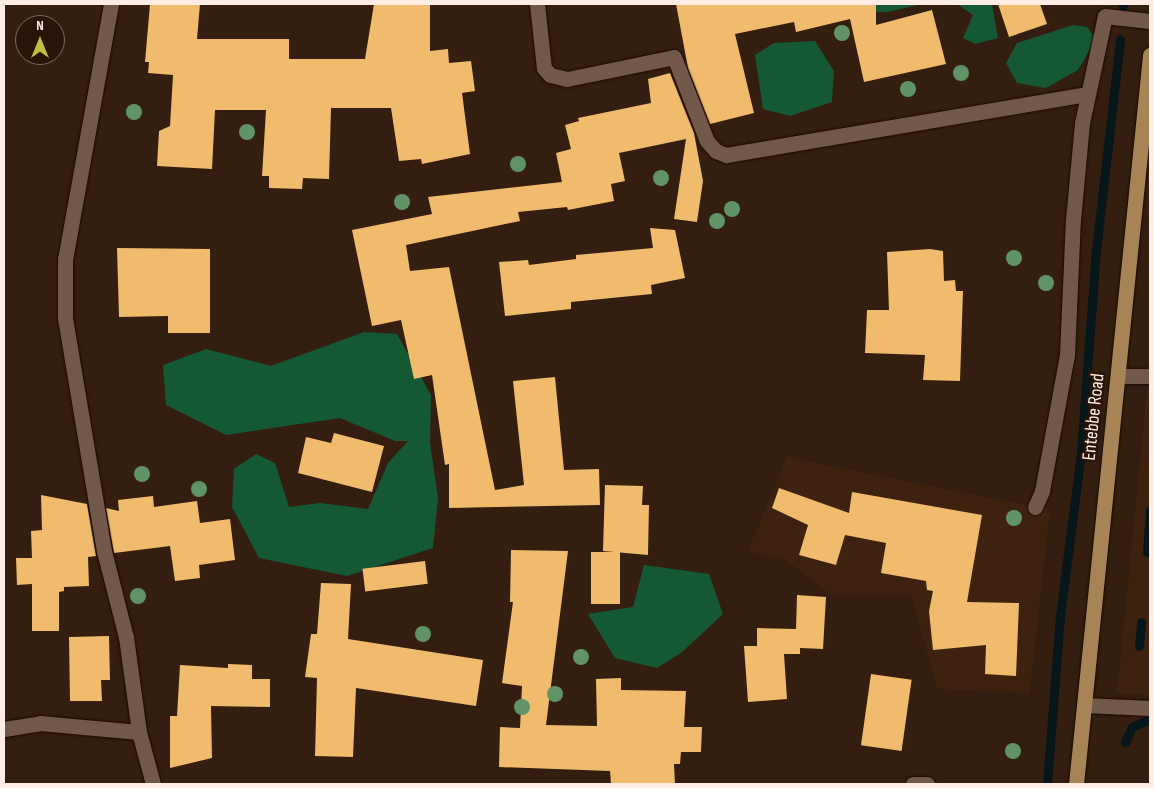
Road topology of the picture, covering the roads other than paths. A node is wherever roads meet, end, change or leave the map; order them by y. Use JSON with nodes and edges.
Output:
{"nodes":[{"id":1,"x":110,"y":4,"type":"edge"},
{"id":2,"x":537,"y":4,"type":"edge"},
{"id":3,"x":1150,"y":21,"type":"edge"},
{"id":4,"x":1150,"y":54,"type":"edge"},
{"id":5,"x":1088,"y":94,"type":"junction"},
{"id":6,"x":1118,"y":376,"type":"junction"},
{"id":7,"x":1150,"y":376,"type":"edge"},
{"id":8,"x":1035,"y":507,"type":"dead end"},
{"id":9,"x":1084,"y":705,"type":"junction"},
{"id":10,"x":1150,"y":708,"type":"edge"},
{"id":11,"x":4,"y":728,"type":"edge"},
{"id":12,"x":139,"y":732,"type":"junction"},
{"id":13,"x":152,"y":784,"type":"edge"},
{"id":14,"x":913,"y":784,"type":"edge"},
{"id":15,"x":928,"y":784,"type":"edge"},
{"id":16,"x":1076,"y":784,"type":"edge"}],
"edges":[{"from":1,"to":12,"type":"street"},
{"from":2,"to":5,"type":"street"},
{"from":3,"to":5,"type":"street"},
{"from":4,"to":6,"type":"main road","name":"Entebbe Road"},
{"from":5,"to":8,"type":"street"},
{"from":6,"to":7,"type":"street"},
{"from":6,"to":9,"type":"main road","name":"Entebbe Road"},
{"from":9,"to":10,"type":"street"},
{"from":9,"to":16,"type":"main road","name":"Entebbe Road"},
{"from":11,"to":12,"type":"street"},
{"from":12,"to":13,"type":"street"},
{"from":14,"to":15,"type":"street"}]}
